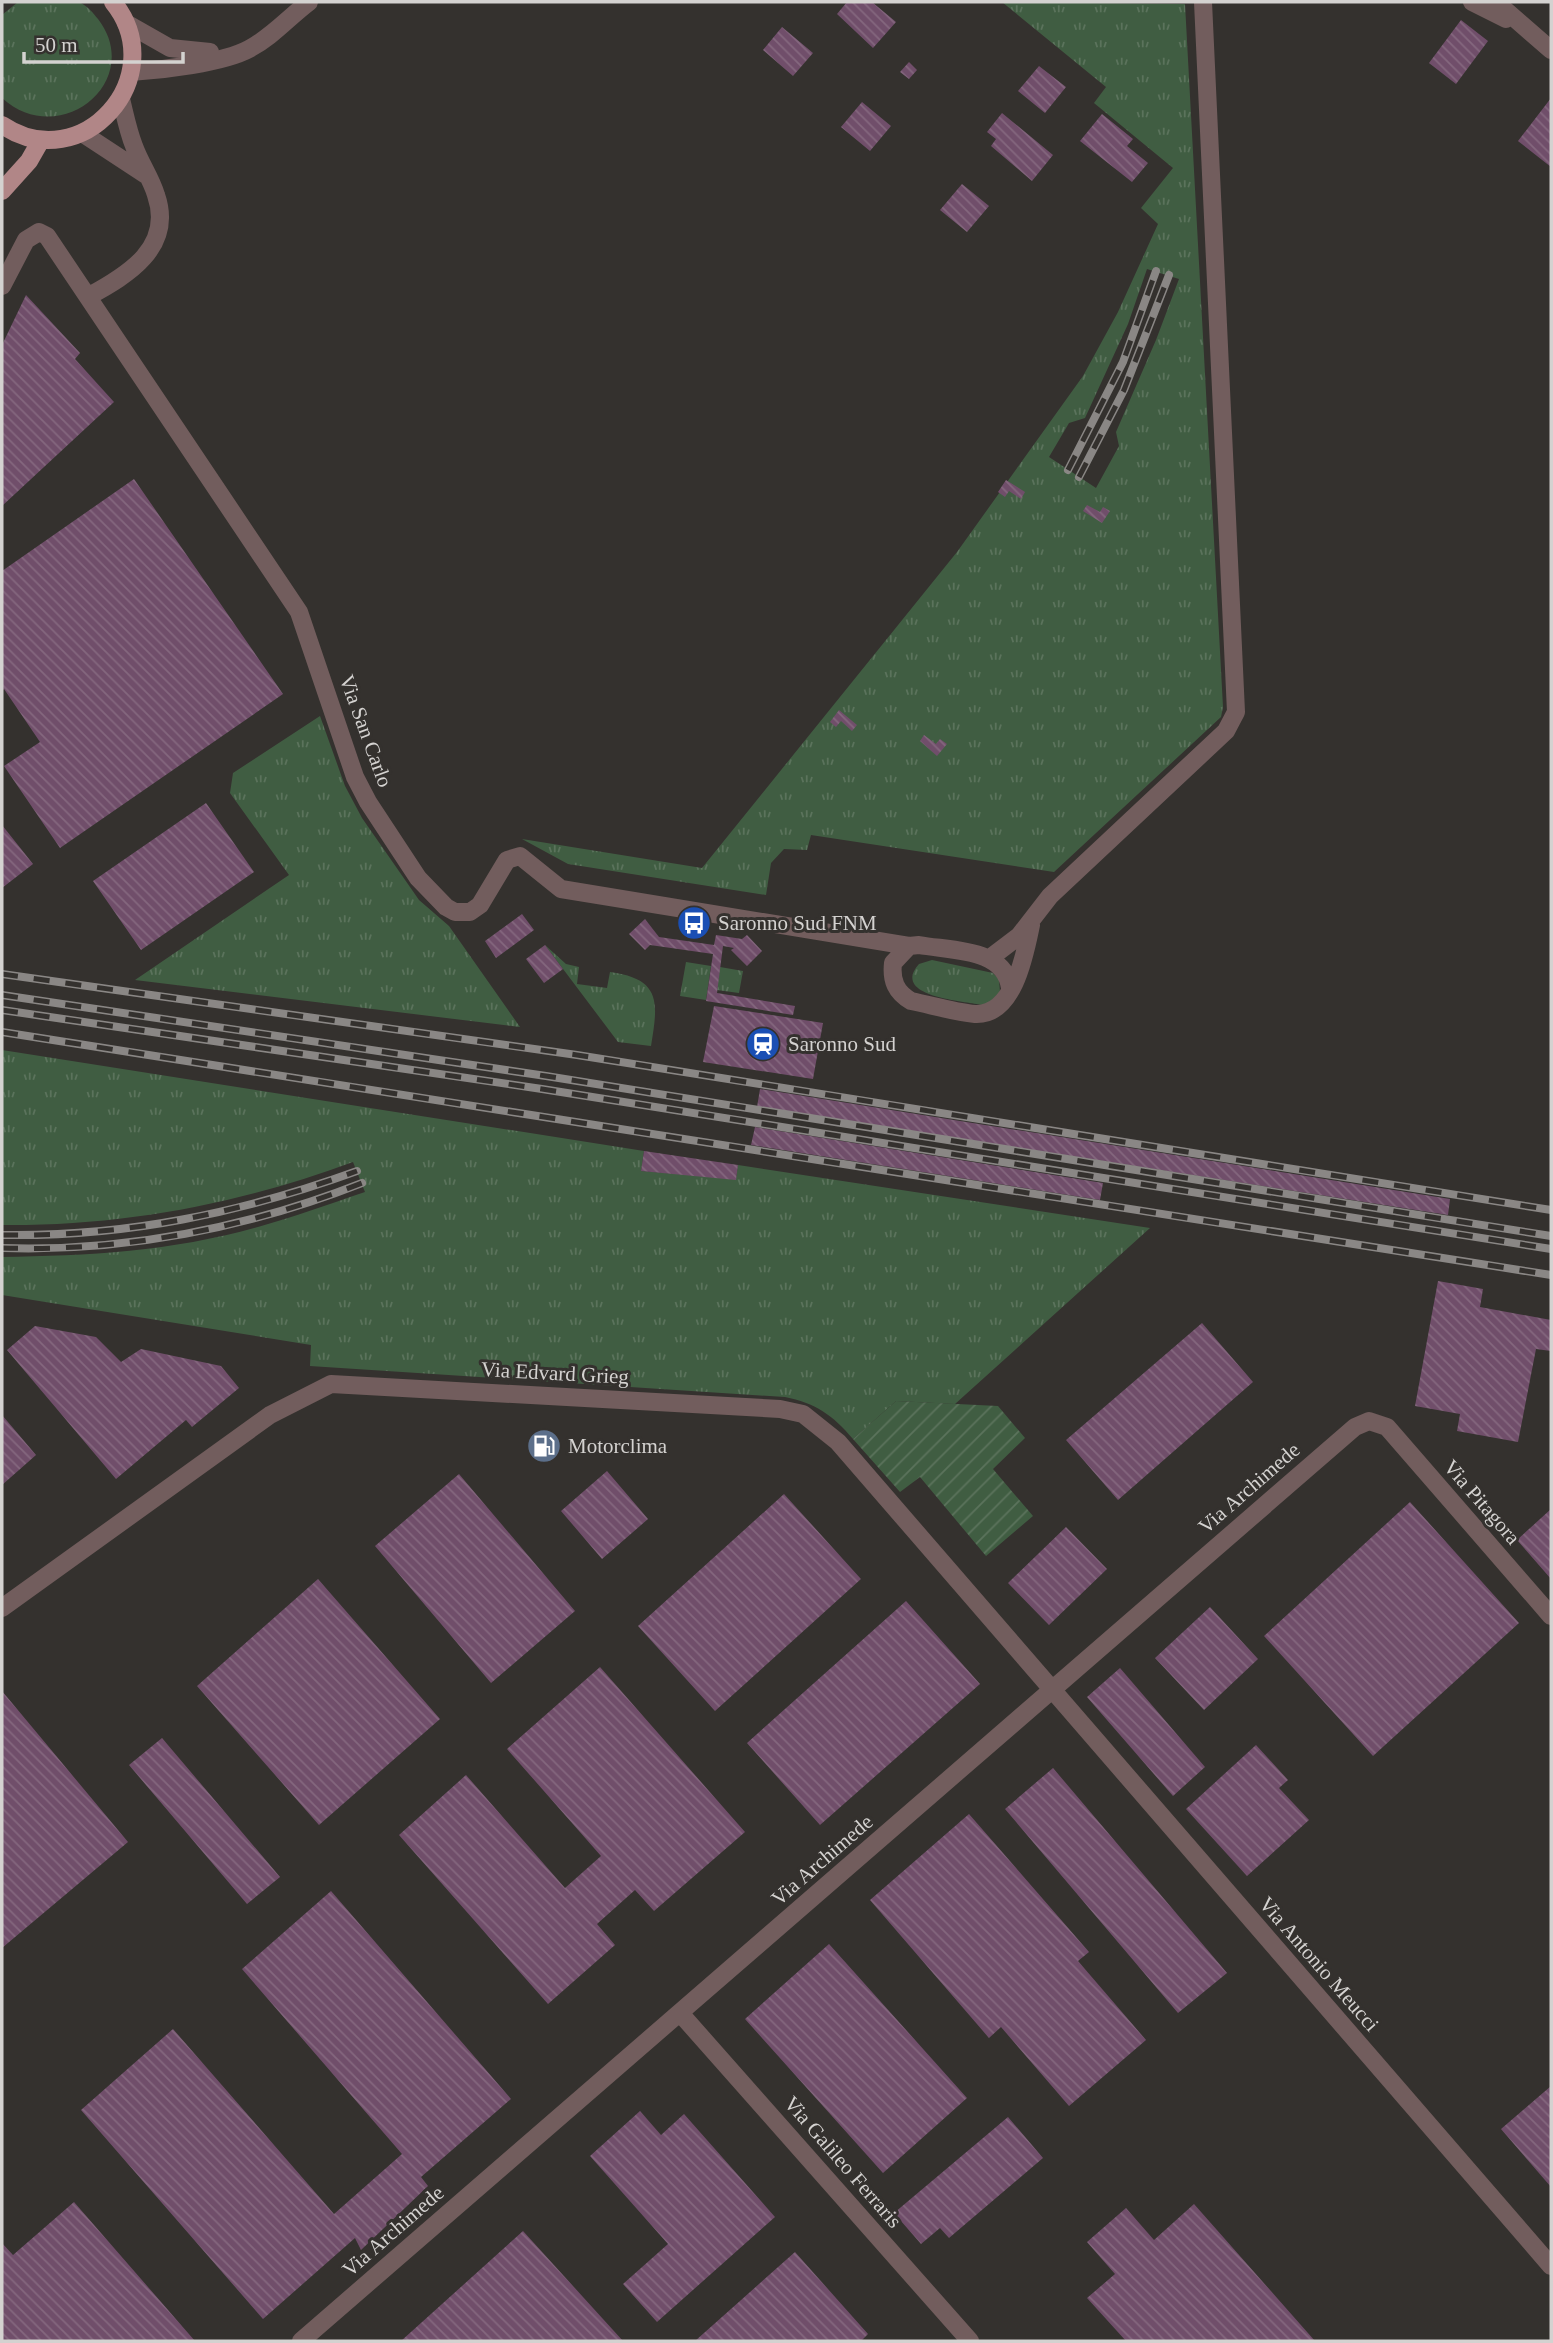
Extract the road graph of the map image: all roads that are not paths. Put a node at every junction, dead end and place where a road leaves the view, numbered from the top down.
1 (113, 2) edge
2 (292, 2) edge
3 (309, 2) edge
4 (1203, 2) edge
5 (1472, 2) edge
6 (1496, 2) edge
7 (126, 23) junction
8 (1521, 26) junction
9 (1551, 50) edge
10 (131, 72) junction
11 (121, 99) junction
12 (2, 125) edge
13 (82, 133) junction
14 (41, 140) junction
15 (146, 175) junction
16 (2, 191) edge
17 (2, 286) edge
18 (89, 296) junction
19 (1031, 922) junction
20 (866, 937) junction
21 (909, 946) junction
22 (990, 958) junction
23 (892, 974) junction
24 (1010, 988) junction
25 (1376, 1421) joint
26 (2, 1608) edge
27 (1551, 1616) edge
28 (1052, 1690) junction
29 (680, 2013) junction
30 (1551, 2266) edge
31 (301, 2341) edge
32 (970, 2341) edge

1 - 7 main road
2 - 7 street
3 - 10 street
4 - 19 street
5 - 8 street
6 - 8 street
7 - 10 main road
8 - 9 street
10 - 11 main road
11 - 13 main road
11 - 15 street
12 - 14 main road
13 - 14 main road
13 - 15 street
14 - 16 main road
15 - 18 street
17 - 18 street, Via San Carlo
18 - 20 street, Via San Carlo
19 - 22 street
19 - 24 street
20 - 21 street, Via San Carlo
20 - 23 street
21 - 22 street, Via San Carlo
21 - 23 street
22 - 24 street
23 - 24 street
25 - 27 street, Via Pitagora
25 - 28 street, Via Archimede
26 - 28 street, Via Edvard Grieg
28 - 29 street, Via Archimede
28 - 30 street, Via Antonio Meucci
29 - 31 street, Via Archimede
29 - 32 street, Via Galileo Ferraris

